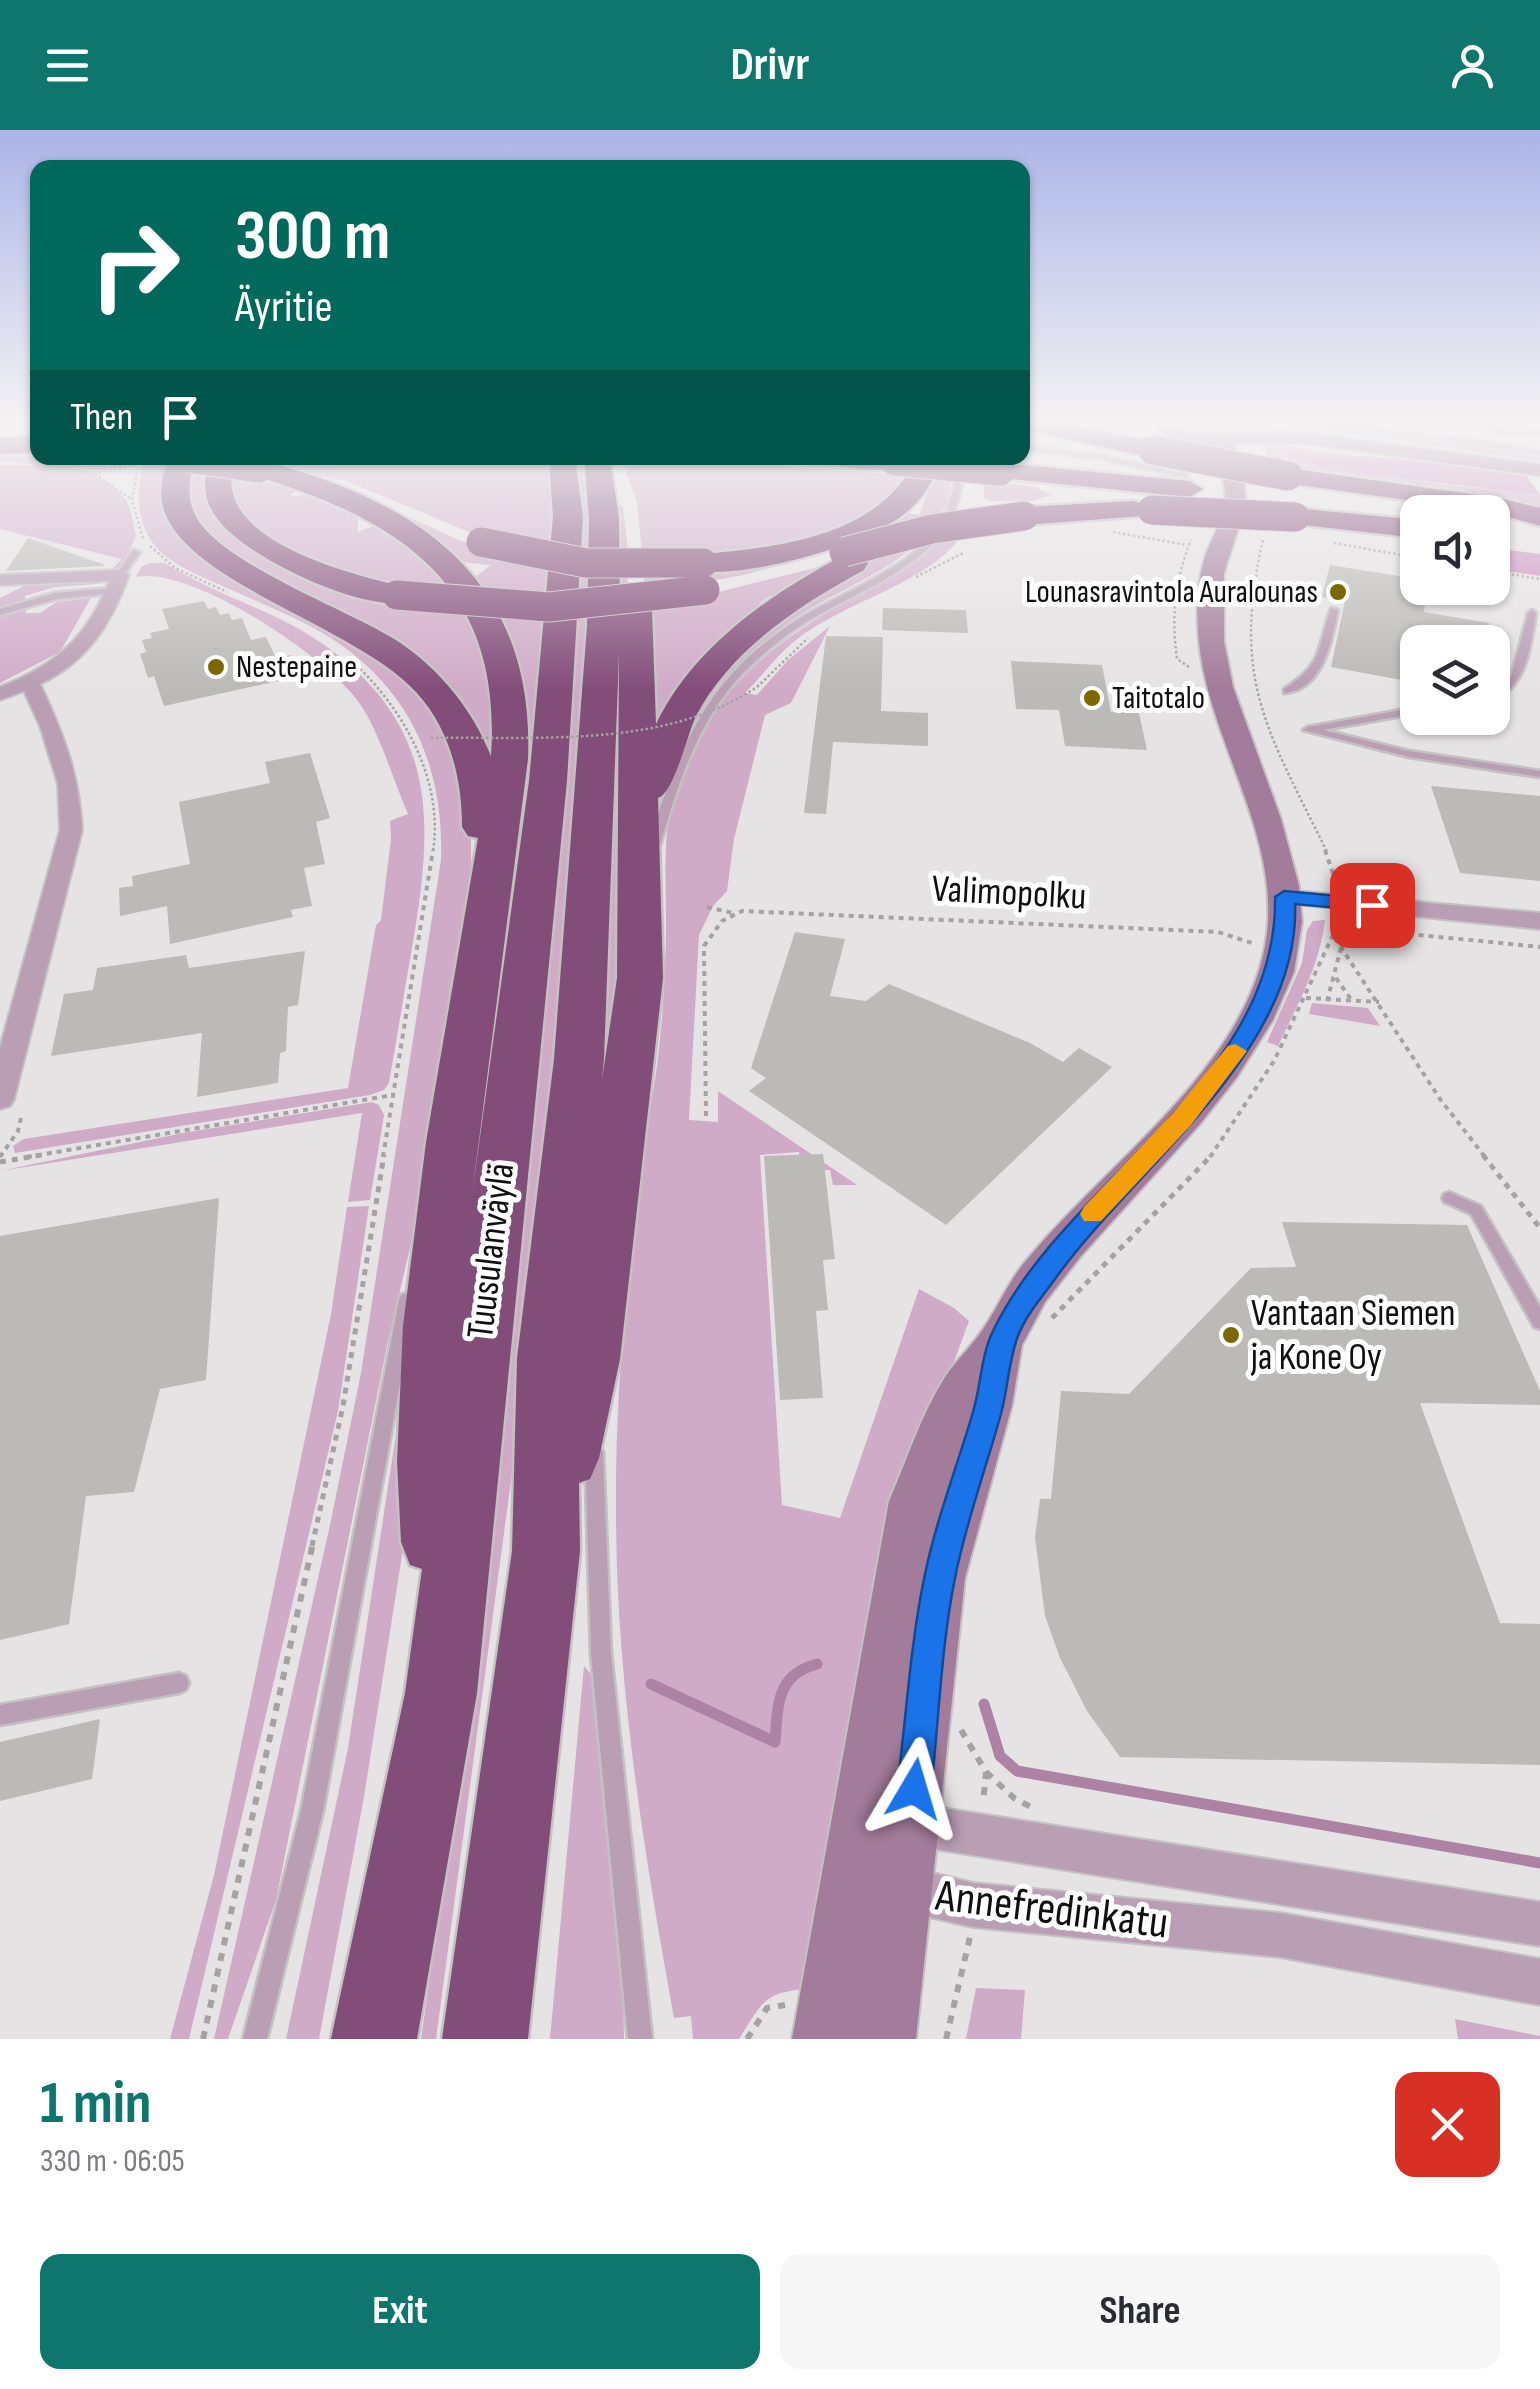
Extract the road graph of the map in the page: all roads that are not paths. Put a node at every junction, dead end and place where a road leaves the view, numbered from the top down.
1 (179, 511) edge
2 (228, 511) edge
3 (374, 511) edge
4 (407, 511) edge
5 (567, 511) edge
6 (603, 511) edge
7 (627, 511) edge
8 (890, 511) edge
9 (948, 511) edge
10 (1129, 511) edge
11 (1233, 511) edge
12 (1332, 511) edge
13 (1362, 511) edge
14 (1513, 511) edge
15 (1400, 516) edge
16 (1540, 519) edge
17 (1400, 525) edge
18 (1510, 525) edge
19 (1510, 530) edge
20 (1510, 533) edge
21 (1540, 536) edge
22 (1540, 544) edge
23 (136, 552) dead end
24 (849, 558) junction
25 (704, 577) junction
26 (0, 580) edge
27 (116, 583) junction
28 (1334, 610) dead end
29 (0, 612) edge
30 (1532, 613) dead end
31 (29, 682) junction
32 (1510, 688) edge
33 (1287, 691) dead end
34 (0, 694) edge
35 (1400, 713) edge
36 (1540, 774) edge
37 (640, 865) junction
38 (1284, 897) junction
39 (1540, 921) edge
40 (476, 996) junction
41 (0, 1099) edge
42 (447, 1180) junction
43 (1449, 1198) dead end
44 (1540, 1322) edge
45 (1027, 1328) junction
46 (590, 1359) junction
47 (546, 1551) junction
48 (179, 1683) dead end
49 (440, 1693) junction
50 (0, 1714) edge
51 (910, 1824) junction
52 (855, 1847) junction
53 (902, 1891) junction
54 (1540, 1924) edge
55 (1540, 1982) edge
56 (256, 2039) edge
57 (374, 2039) edge
58 (485, 2039) edge
59 (640, 2039) edge
60 (824, 2039) edge
61 (884, 2039) edge

1 - 40 highway
2 - 25 highway, bridge
3 - 40 highway
4 - 25 highway, bridge
5 - 49 highway, Tuusulanväylä
6 - 47 highway, Tuusulanväylä
7 - 37 highway
8 - 25 highway
9 - 37 lane
10 - 24 highway, bridge
11 - 38 main road
12 - 17 highway
13 - 15 highway
14 - 16 highway
16 - 18 highway
19 - 21 highway
20 - 22 highway
23 - 27 lane
24 - 25 highway
24 - 37 highway
26 - 27 street
27 - 29 lane
27 - 31 street
28 - 33 lane
30 - 32 lane
31 - 34 street
31 - 41 street
35 - 36 lane
37 - 46 highway
38 - 39 street
38 - 45 main road
40 - 42 highway
42 - 49 highway
42 - 56 lane
43 - 44 lane
45 - 51 main road
45 - 52 main road
46 - 47 highway
46 - 59 lane
47 - 58 highway, Tuusulanväylä
48 - 50 lane
49 - 57 highway, Tuusulanväylä
51 - 52 street, Annefredinkatu
51 - 53 main road
51 - 54 street, Annefredinkatu
52 - 53 street, Annefredinkatu
52 - 60 main road
53 - 55 street, Annefredinkatu
53 - 61 main road

